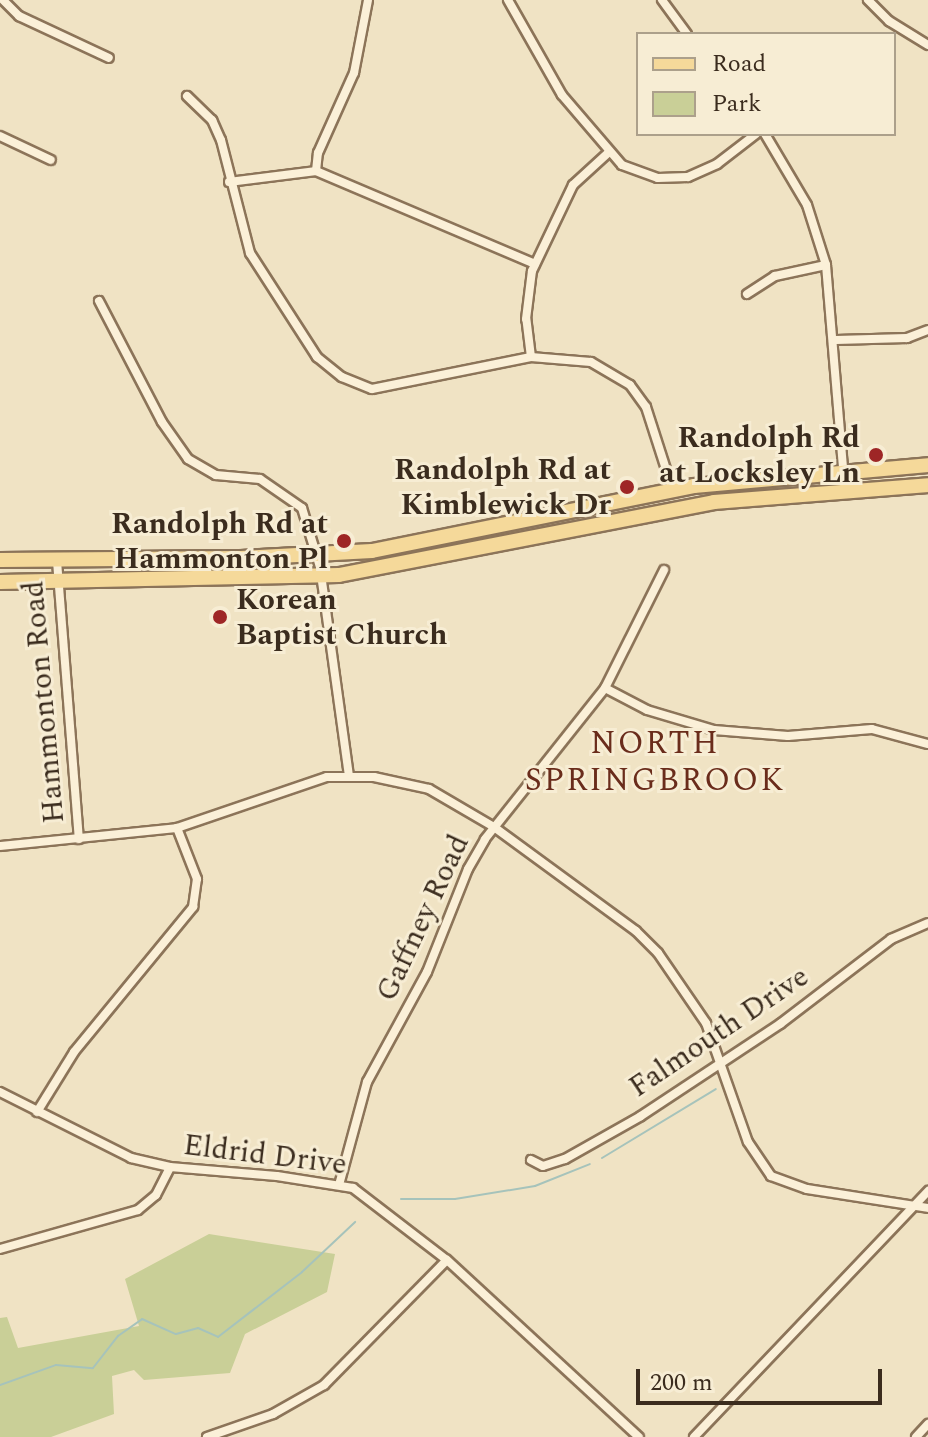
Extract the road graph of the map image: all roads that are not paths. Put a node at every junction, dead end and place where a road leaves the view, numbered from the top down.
1 (3, 0) edge
2 (368, 0) edge
3 (508, 0) edge
4 (662, 0) edge
5 (868, 0) edge
6 (686, 32) edge
7 (928, 45) edge
8 (109, 58) dead end
9 (187, 96) dead end
10 (0, 136) edge
11 (753, 136) edge
12 (766, 136) edge
13 (608, 153) junction
14 (51, 160) dead end
15 (316, 171) junction
16 (229, 182) junction
17 (535, 264) junction
18 (826, 265) junction
19 (747, 294) dead end
20 (99, 301) dead end
21 (928, 330) edge
22 (836, 340) junction
23 (531, 357) junction
24 (928, 465) edge
25 (843, 470) junction
26 (928, 485) edge
27 (845, 489) junction
28 (674, 492) junction
29 (317, 554) junction
30 (0, 560) edge
31 (57, 561) junction
32 (664, 570) dead end
33 (321, 575) junction
34 (57, 580) junction
35 (0, 582) edge
36 (605, 688) junction
37 (928, 744) edge
38 (349, 776) junction
39 (494, 827) junction
40 (177, 828) junction
41 (79, 839) junction
42 (0, 846) edge
43 (928, 923) edge
44 (721, 1064) junction
45 (0, 1092) edge
46 (37, 1112) junction
47 (531, 1160) dead end
48 (170, 1167) junction
49 (339, 1185) junction
50 (928, 1191) edge
51 (916, 1206) junction
52 (928, 1208) edge
53 (0, 1249) edge
54 (447, 1260) junction
55 (928, 1424) edge
56 (207, 1437) edge
57 (639, 1437) edge
58 (694, 1437) edge
59 (916, 1437) edge

1 - 8 street
2 - 15 street
3 - 13 street
4 - 6 street
5 - 7 street
9 - 16 street
10 - 14 street
11 - 13 street
12 - 18 street
13 - 17 street
15 - 16 street
15 - 17 street
16 - 23 street
17 - 23 street
18 - 19 street
18 - 22 street
20 - 29 street
21 - 22 street
22 - 25 street
23 - 28 street
24 - 25 main road
25 - 27 street
25 - 28 main road
26 - 27 main road
27 - 33 main road
28 - 29 main road
29 - 31 main road
29 - 33 street
30 - 31 main road
31 - 34 street, Hammonton Road
32 - 36 street, Gaffney Road
33 - 34 main road
33 - 38 street
34 - 35 main road
34 - 41 street, Hammonton Road
36 - 37 street
36 - 39 street, Gaffney Road
38 - 39 street
38 - 40 street
39 - 44 street
39 - 49 street, Gaffney Road
40 - 41 street
40 - 46 street
41 - 42 street
43 - 44 street, Falmouth Drive
44 - 47 street, Falmouth Drive
44 - 51 street
45 - 46 street, Eldrid Drive
46 - 48 street, Eldrid Drive
48 - 49 street, Eldrid Drive
48 - 53 street
49 - 54 street, Eldrid Drive
50 - 51 street
51 - 52 street
51 - 58 street
54 - 56 street
54 - 57 street, Eldrid Drive
55 - 59 street

